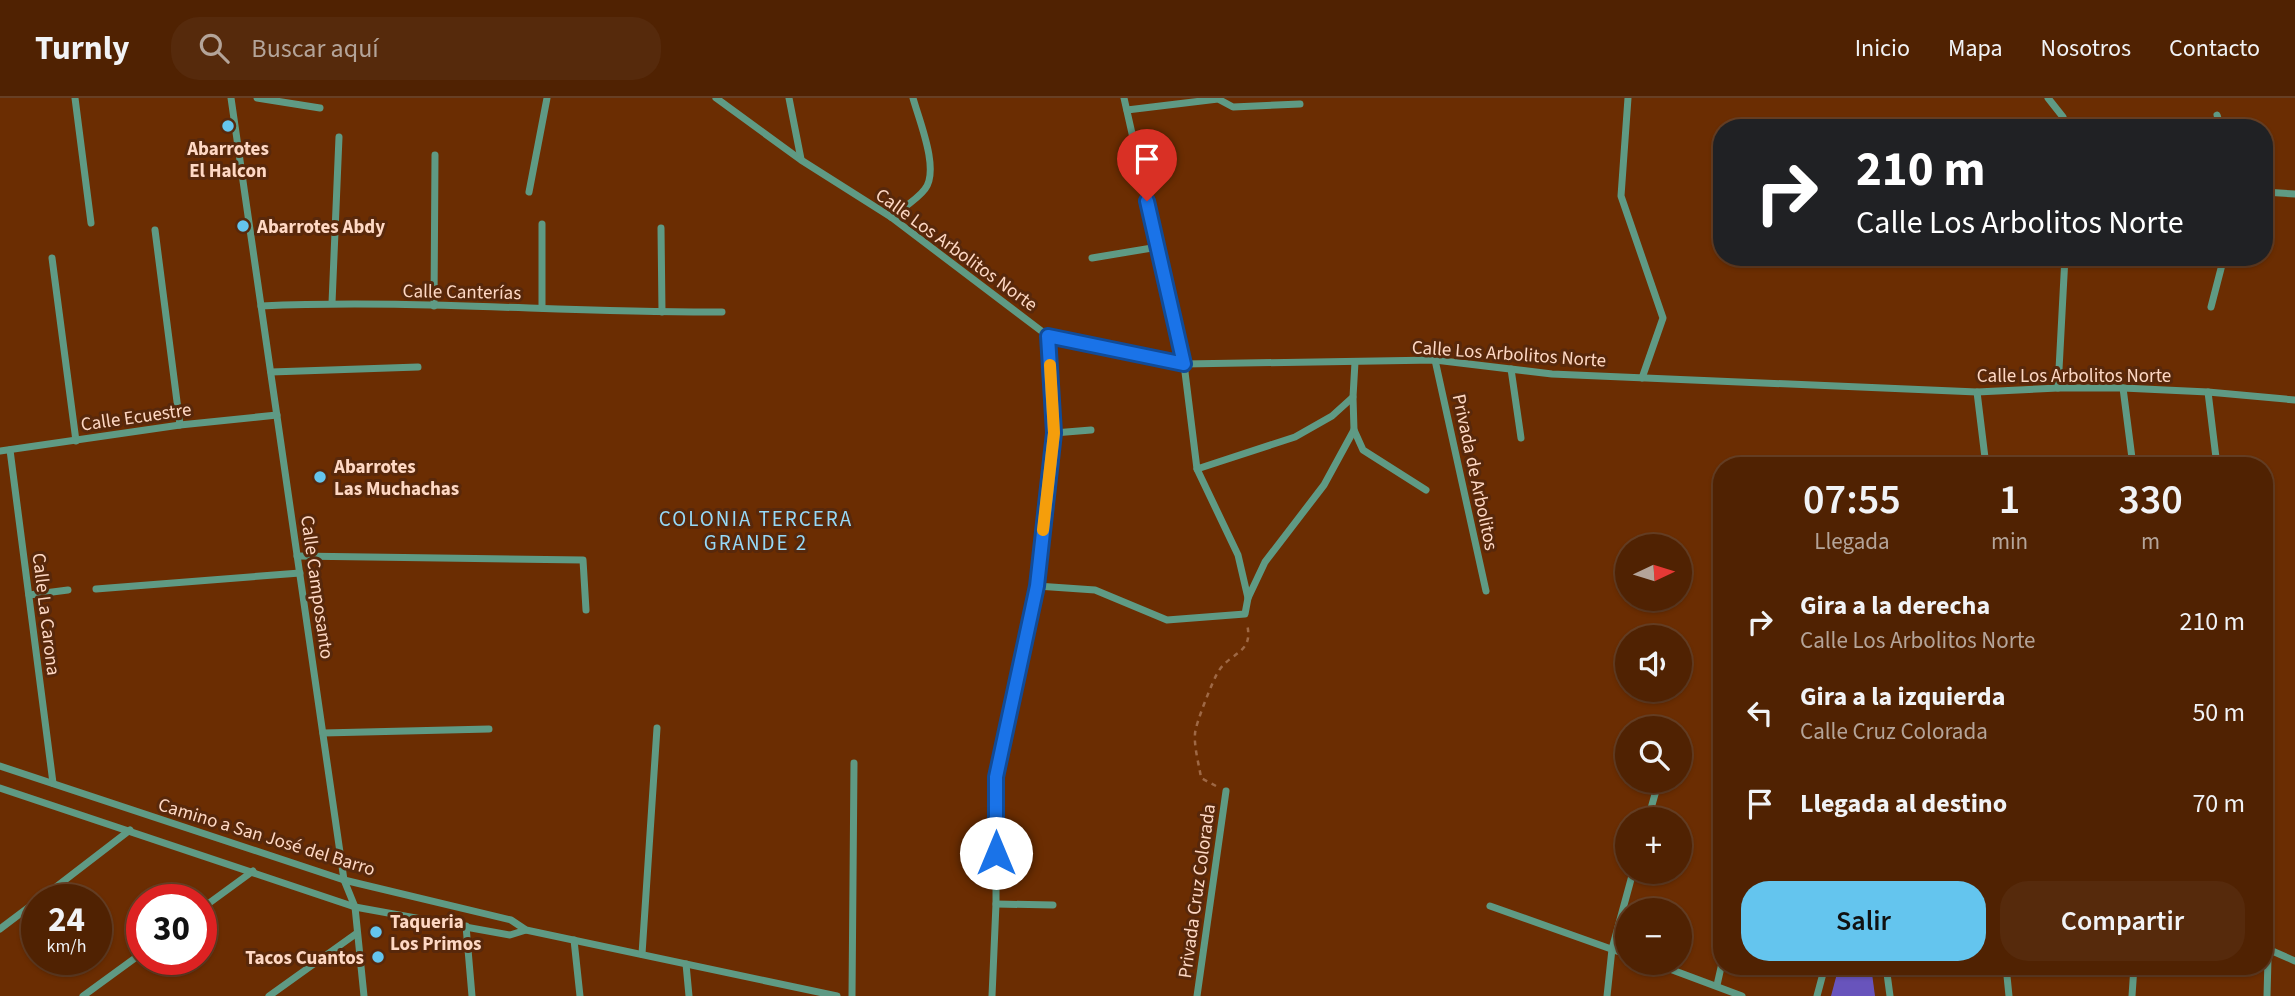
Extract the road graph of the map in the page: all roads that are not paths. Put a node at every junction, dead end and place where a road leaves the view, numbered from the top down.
1 (75, 98) edge
2 (231, 98) edge
3 (257, 98) edge
4 (547, 98) edge
5 (716, 98) edge
6 (789, 98) edge
7 (913, 98) edge
8 (1124, 98) edge
9 (1629, 98) edge
10 (2049, 98) edge
11 (1300, 104) dead end
12 (320, 108) dead end
13 (1127, 110) junction
14 (2217, 115) dead end
15 (2064, 119) edge
16 (2218, 119) edge
17 (339, 137) dead end
18 (435, 155) dead end
19 (801, 160) junction
20 (529, 192) dead end
21 (2273, 193) edge
22 (2295, 194) edge
23 (891, 217) junction
24 (91, 223) dead end
25 (542, 224) dead end
26 (661, 228) dead end
27 (155, 230) dead end
28 (1158, 247) junction
29 (52, 258) dead end
30 (1092, 258) dead end
31 (2065, 266) edge
32 (2222, 266) edge
33 (332, 303) junction
34 (261, 306) junction
35 (434, 306) junction
36 (2211, 307) dead end
37 (542, 309) junction
38 (662, 312) junction
39 (722, 312) dead end
40 (1048, 336) junction
41 (1435, 360) junction
42 (1355, 362) junction
43 (1184, 364) junction
44 (418, 367) dead end
45 (1511, 369) junction
46 (271, 372) junction
47 (1642, 378) junction
48 (2058, 388) junction
49 (2123, 388) junction
50 (1977, 392) junction
51 (2208, 392) junction
52 (1353, 397) junction
53 (2295, 400) edge
54 (277, 415) junction
55 (180, 425) junction
56 (1091, 430) dead end
57 (1354, 430) junction
58 (1054, 433) junction
59 (1521, 438) dead end
60 (76, 441) junction
61 (10, 450) junction
62 (0, 451) edge
63 (1985, 457) edge
64 (2132, 457) edge
65 (2216, 457) edge
66 (1196, 469) junction
67 (1426, 490) dead end
68 (297, 556) junction
69 (300, 573) junction
70 (1037, 586) junction
71 (96, 589) dead end
72 (68, 590) dead end
73 (1486, 592) dead end
74 (29, 595) junction
75 (1248, 598) junction
76 (586, 610) dead end
77 (657, 727) dead end
78 (489, 729) dead end
79 (323, 733) junction
80 (854, 763) dead end
81 (0, 766) edge
82 (53, 783) junction
83 (4, 789) edge
84 (1226, 791) road end
85 (0, 796) edge
86 (130, 830) junction
87 (253, 871) junction
88 (344, 880) junction
89 (59, 884) edge
90 (1630, 884) edge
91 (217, 897) edge
92 (996, 904) junction
93 (1053, 905) dead end
94 (1490, 906) dead end
95 (355, 907) junction
96 (21, 913) edge
97 (466, 926) junction
98 (0, 929) edge
99 (526, 930) junction
100 (357, 933) junction
101 (574, 940) junction
102 (1612, 949) junction
103 (1615, 950) edge
104 (2273, 951) edge
105 (642, 954) junction
106 (2295, 961) edge
107 (126, 964) edge
108 (686, 964) junction
109 (1688, 975) edge
110 (1719, 975) edge
111 (1823, 975) edge
112 (1888, 975) edge
113 (2007, 975) edge
114 (2133, 975) edge
115 (2268, 975) edge
116 (1717, 985) junction
117 (82, 996) edge
118 (269, 996) edge
119 (364, 996) edge
120 (472, 996) edge
121 (580, 996) edge
122 (689, 996) edge
123 (837, 996) edge
124 (852, 996) edge
125 (992, 996) edge
126 (1197, 996) edge
127 (1607, 996) edge
128 (1742, 996) edge
129 (1817, 996) edge
130 (1891, 996) edge
131 (2008, 996) edge
132 (2132, 996) edge
133 (2267, 996) edge

1 - 24 street
2 - 34 street, Calle Camposanto
3 - 12 street
4 - 20 street
5 - 19 street, Calle Los Arbolitos Norte
6 - 19 street
7 - 23 street
8 - 13 street
9 - 47 street
10 - 15 street
11 - 13 street
13 - 28 street
14 - 16 street
17 - 33 street
18 - 35 street
19 - 23 street, Calle Los Arbolitos Norte
21 - 22 street
23 - 40 street, Calle Los Arbolitos Norte
25 - 37 street
26 - 38 street
27 - 55 street
28 - 30 street
28 - 43 street
29 - 60 street
31 - 48 street
32 - 36 street
33 - 34 street, Calle Canterías
33 - 35 street, Calle Canterías
34 - 46 street, Calle Camposanto
35 - 37 street, Calle Canterías
37 - 38 street, Calle Canterías
38 - 39 street, Calle Canterías
40 - 43 street, Calle Los Arbolitos Norte
40 - 58 street
41 - 42 street, Calle Los Arbolitos Norte
41 - 45 street, Calle Los Arbolitos Norte
41 - 73 street, Privada de Arbolitos
42 - 43 street, Calle Los Arbolitos Norte
42 - 52 street
43 - 66 street
44 - 46 street
45 - 47 street, Calle Los Arbolitos Norte
45 - 59 street
46 - 54 street, Calle Camposanto
47 - 50 street, Calle Los Arbolitos Norte
48 - 49 street, Calle Los Arbolitos Norte
48 - 50 street, Calle Los Arbolitos Norte
49 - 51 street, Calle Los Arbolitos Norte
49 - 64 street
50 - 63 street
51 - 53 street, Calle Los Arbolitos Norte
51 - 65 street
52 - 57 street
52 - 66 street
54 - 55 street, Calle Ecuestre
54 - 68 street, Calle Camposanto
55 - 60 street, Calle Ecuestre
56 - 58 street
57 - 67 street
57 - 75 street
58 - 70 street
60 - 61 street, Calle Ecuestre
61 - 62 street, Calle Ecuestre
61 - 74 street, Calle La Carona
66 - 75 street
68 - 69 street, Calle Camposanto
68 - 76 street
69 - 71 street
69 - 79 street, Calle Camposanto
70 - 75 street
70 - 92 street
72 - 74 street
74 - 82 street, Calle La Carona
77 - 105 street
78 - 79 street
79 - 88 street, Calle Camposanto
80 - 124 street
81 - 82 street, Camino a San José del Barro
82 - 88 street, Camino a San José del Barro
83 - 85 street
83 - 86 street, Camino a San José del Barro
84 - 126 street, Privada Cruz Colorada
86 - 87 street, Camino a San José del Barro
86 - 89 street
87 - 91 street
87 - 95 street, Camino a San José del Barro
88 - 95 street, Calle Camposanto
88 - 99 street, Camino a San José del Barro
90 - 102 street
92 - 93 street
92 - 125 street
94 - 102 street
95 - 97 street, Camino a San José del Barro
95 - 100 street, Calle Camposanto
96 - 98 street
97 - 99 street, Camino a San José del Barro
97 - 120 street
99 - 101 street, Camino a San José del Barro
100 - 118 street
100 - 119 street, Calle Camposanto
101 - 105 street, Camino a San José del Barro
101 - 121 street
102 - 103 street
102 - 127 street
104 - 106 street
105 - 108 street, Camino a San José del Barro
107 - 117 street
108 - 122 street
108 - 123 street, Camino a San José del Barro
109 - 116 street
110 - 116 street
111 - 129 street
112 - 130 street
113 - 131 street
114 - 132 street
115 - 133 street
116 - 128 street

